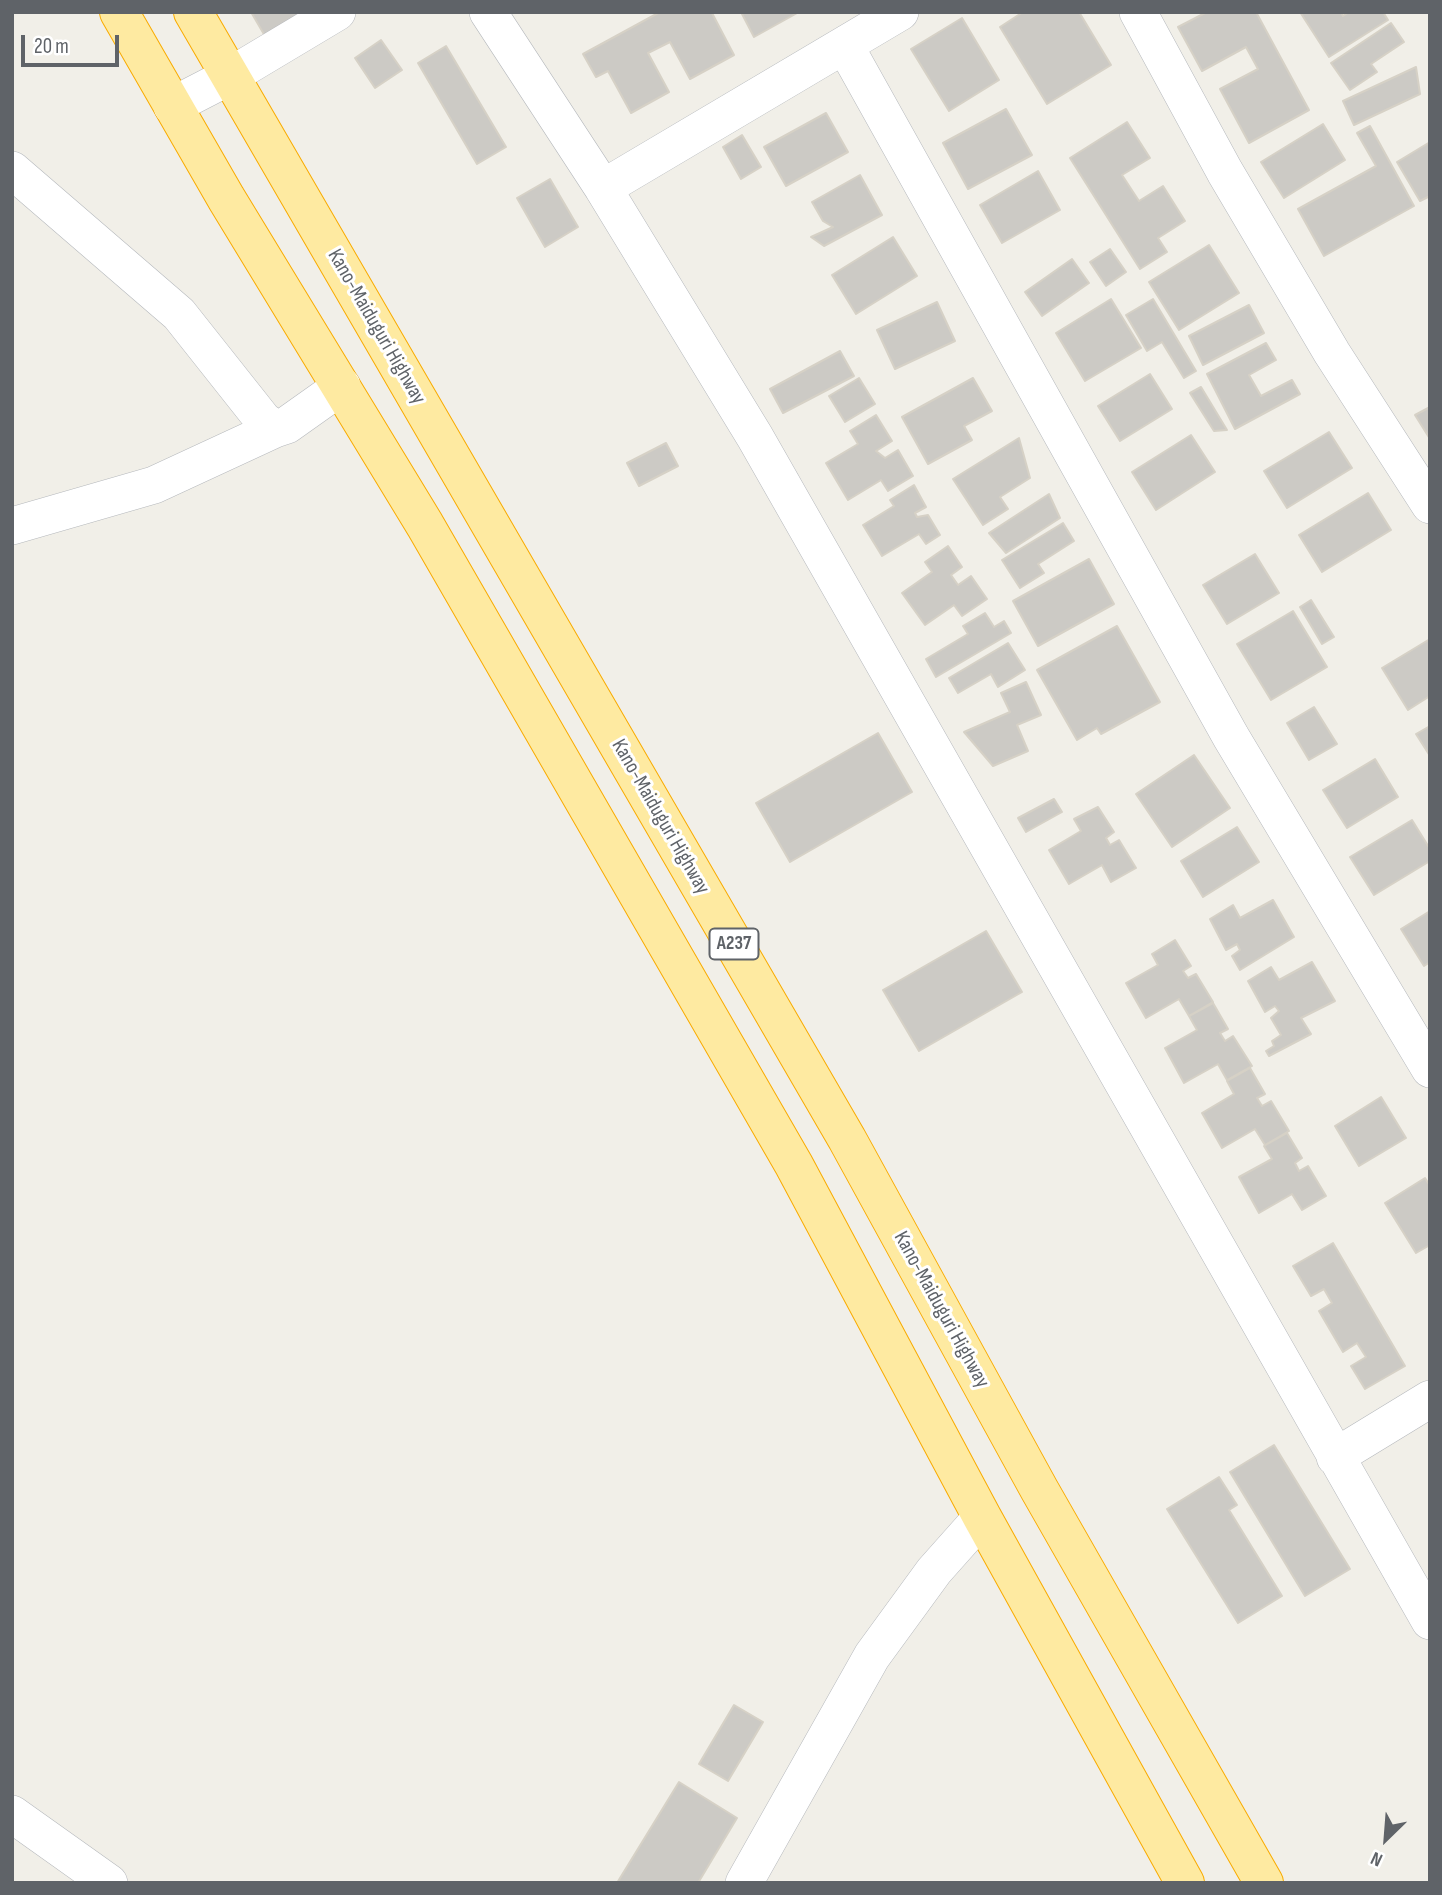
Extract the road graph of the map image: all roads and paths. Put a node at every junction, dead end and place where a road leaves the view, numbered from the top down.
1 (119, 12) edge
2 (193, 12) edge
3 (337, 12) edge
4 (488, 12) edge
5 (900, 12) edge
6 (1138, 12) edge
7 (845, 46) junction
8 (230, 76) junction
9 (172, 106) junction
10 (12, 170) edge
11 (603, 188) junction
12 (342, 386) junction
13 (275, 429) junction
14 (1430, 505) edge
15 (12, 526) edge
16 (1430, 1069) edge
17 (1430, 1399) edge
18 (1335, 1457) junction
19 (982, 1517) junction
20 (1430, 1621) edge
21 (12, 1814) edge
22 (109, 1883) edge
23 (744, 1883) edge
24 (1185, 1883) edge
25 (1264, 1883) edge

1 - 9 highway, A237
2 - 8 highway, Kano-Maiduguri Highway / A237
3 - 8 street
4 - 11 street
5 - 7 street
6 - 14 street
7 - 11 street
7 - 16 street
8 - 9 street
8 - 25 highway, Kano-Maiduguri Highway / A237
9 - 12 highway, A237
10 - 13 street
11 - 18 street
12 - 13 street
12 - 19 highway, A237
13 - 15 street
17 - 18 street
18 - 20 street
19 - 23 street
19 - 24 highway, A237
21 - 22 street

